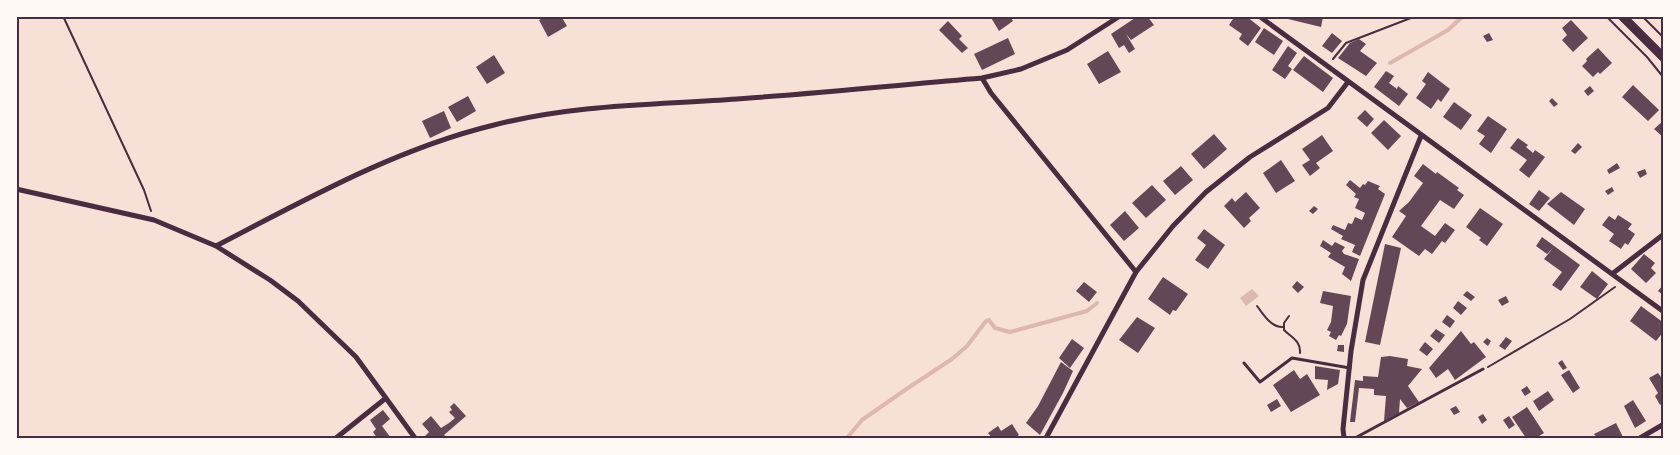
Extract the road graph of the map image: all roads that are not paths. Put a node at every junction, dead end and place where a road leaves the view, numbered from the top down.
1 (1120, 16) edge
2 (1622, 16) edge
3 (1261, 17) edge
4 (1664, 58) edge
5 (982, 78) junction
6 (1348, 82) junction
7 (1422, 135) junction
8 (16, 189) edge
9 (1664, 234) edge
10 (216, 246) junction
11 (1136, 272) junction
12 (1612, 274) junction
13 (1664, 312) edge
14 (1244, 363) dead end
15 (1350, 368) junction
16 (1483, 369) road end
17 (386, 398) junction
18 (1664, 424) edge
19 (336, 438) edge
20 (415, 438) edge
21 (1046, 438) edge
22 (1344, 438) edge
23 (1355, 438) edge
24 (1640, 438) edge

1 - 5 street
2 - 4 main road
3 - 6 street
5 - 10 street
5 - 11 street
6 - 7 street
6 - 11 street
7 - 12 street
7 - 15 street
8 - 10 street
9 - 12 street
10 - 17 street
11 - 21 street
12 - 13 street
14 - 15 lane
15 - 22 street
16 - 23 lane
17 - 19 street
17 - 20 street
18 - 24 street

